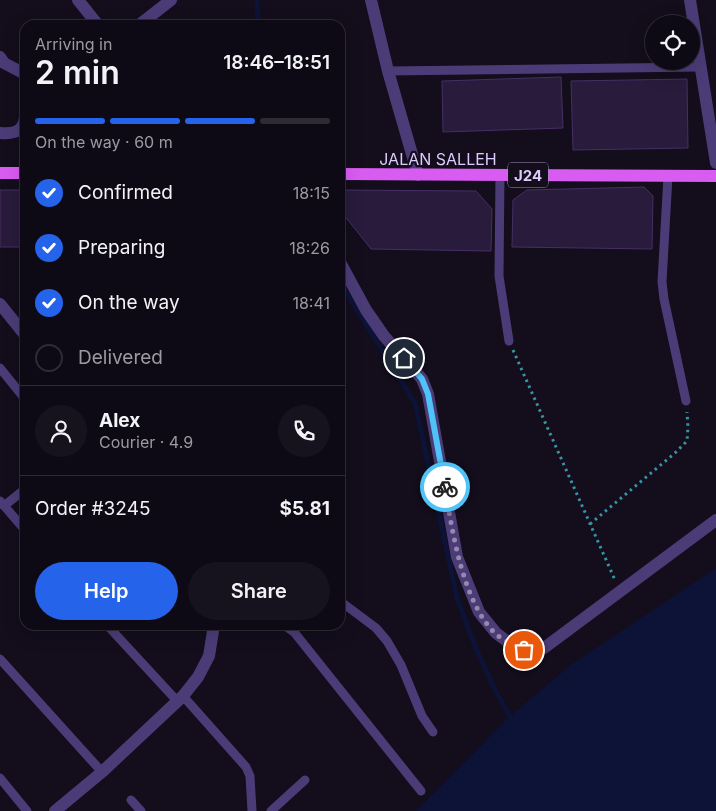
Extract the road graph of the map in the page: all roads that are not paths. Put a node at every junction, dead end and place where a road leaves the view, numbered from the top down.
1 (78, 0) edge
2 (171, 0) edge
3 (371, 0) edge
4 (690, 0) edge
5 (692, 15) edge
6 (94, 20) edge
7 (145, 20) edge
8 (0, 57) edge
9 (700, 67) edge
10 (645, 68) edge
11 (5, 69) edge
12 (388, 71) junction
13 (20, 73) edge
14 (20, 130) edge
15 (0, 133) edge
16 (716, 163) edge
17 (0, 173) edge
18 (20, 173) edge
19 (345, 174) edge
20 (418, 175) junction
21 (500, 175) junction
22 (668, 176) junction
23 (716, 176) edge
24 (345, 271) edge
25 (0, 304) edge
26 (20, 329) edge
27 (509, 341) road end
28 (0, 368) edge
29 (20, 393) edge
30 (686, 401) road end
31 (20, 492) edge
32 (2, 504) edge
33 (716, 520) edge
34 (20, 524) edge
35 (345, 605) edge
36 (112, 630) edge
37 (213, 630) edge
38 (291, 630) edge
39 (0, 658) edge
40 (180, 699) junction
41 (433, 732) dead end
42 (102, 772) junction
43 (0, 778) edge
44 (305, 780) dead end
45 (421, 791) dead end
46 (132, 800) dead end
47 (27, 811) edge
48 (55, 811) edge
49 (141, 811) edge
50 (252, 811) edge
51 (271, 811) edge

1 - 6 street
2 - 7 street
3 - 12 street
4 - 5 street
8 - 11 street
9 - 16 street
10 - 12 lane
11 - 13 street
12 - 20 street
14 - 15 street
17 - 18 main road
19 - 20 main road, JALAN SALLEH / J24
20 - 21 main road, JALAN SALLEH / J24
21 - 22 main road, JALAN SALLEH / J24
21 - 27 lane
22 - 23 main road, JALAN SALLEH / J24
22 - 30 lane
24 - 33 street
25 - 26 street
28 - 29 lane
31 - 32 lane
32 - 34 lane
35 - 41 lane
36 - 40 lane
37 - 40 street
38 - 45 lane
39 - 42 lane
40 - 42 street
40 - 50 lane
42 - 48 street
43 - 47 lane
44 - 51 lane
46 - 49 lane

